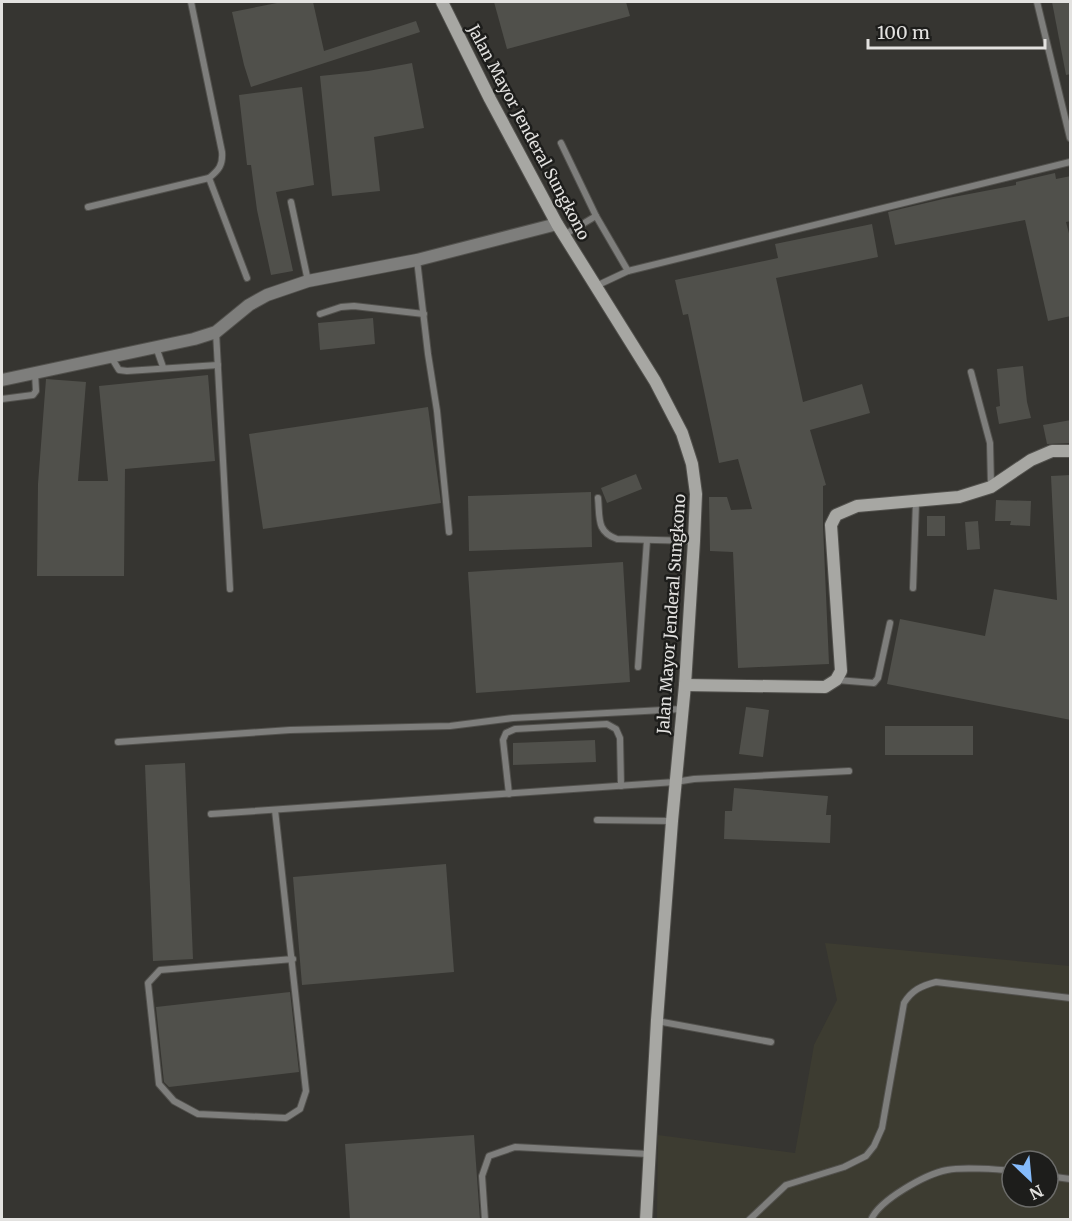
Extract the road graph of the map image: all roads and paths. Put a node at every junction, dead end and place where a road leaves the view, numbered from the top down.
1 (191, 2) edge
2 (442, 2) edge
3 (1037, 2) edge
4 (1071, 138) edge
5 (561, 143) dead end
6 (1071, 162) edge
7 (209, 178) junction
8 (291, 202) dead end
9 (88, 207) dead end
10 (596, 216) junction
11 (560, 230) junction
12 (417, 260) junction
13 (628, 271) junction
14 (247, 278) dead end
15 (308, 281) junction
16 (596, 286) junction
17 (320, 314) dead end
18 (424, 314) junction
19 (216, 332) junction
20 (156, 346) junction
21 (111, 356) junction
22 (218, 365) junction
23 (163, 367) junction
24 (35, 372) junction
25 (971, 372) dead end
26 (2, 380) edge
27 (2, 399) edge
28 (1071, 451) edge
29 (991, 487) junction
30 (598, 498) dead end
31 (916, 502) junction
32 (449, 532) dead end
33 (647, 540) junction
34 (694, 541) junction
35 (913, 588) dead end
36 (230, 589) dead end
37 (890, 623) dead end
38 (638, 667) dead end
39 (836, 680) junction
40 (684, 685) junction
41 (682, 709) junction
42 (118, 742) dead end
43 (849, 771) dead end
44 (675, 782) junction
45 (621, 786) junction
46 (509, 794) junction
47 (275, 810) junction
48 (211, 814) dead end
49 (597, 820) dead end
50 (672, 821) junction
51 (293, 959) junction
52 (1071, 998) edge
53 (657, 1020) junction
54 (771, 1042) dead end
55 (648, 1154) junction
56 (1000, 1171) edge
57 (485, 1220) edge
58 (646, 1220) edge
59 (749, 1220) edge
60 (871, 1220) edge

1 - 7 lane
2 - 11 main road, Jalan Mayor Jenderal Sungkono
3 - 4 lane
5 - 10 lane
6 - 13 lane
7 - 9 lane
7 - 14 lane
8 - 15 lane
10 - 11 lane
10 - 13 lane
11 - 12 street
11 - 16 main road, Jalan Mayor Jenderal Sungkono
12 - 15 street
12 - 18 lane
13 - 16 lane
15 - 19 street
16 - 34 main road, Jalan Mayor Jenderal Sungkono
17 - 18 lane
18 - 32 lane
19 - 20 street
19 - 22 lane
20 - 21 street
20 - 23 lane
21 - 23 lane
21 - 24 street
22 - 23 lane
22 - 36 lane
24 - 26 street
24 - 27 lane
25 - 29 lane
28 - 29 main road
29 - 31 main road
30 - 33 lane
31 - 35 lane
31 - 39 main road
33 - 34 lane
33 - 38 lane
34 - 40 main road, Jalan Mayor Jenderal Sungkono
37 - 39 lane
39 - 40 main road
40 - 41 main road, Jalan Mayor Jenderal Sungkono
41 - 42 lane
41 - 44 main road, Jalan Mayor Jenderal Sungkono
43 - 44 lane
44 - 45 lane
44 - 50 main road, Jalan Mayor Jenderal Sungkono
45 - 46 lane
45 - 46 lane
46 - 47 lane
47 - 48 lane
47 - 51 lane
49 - 50 lane
50 - 53 main road, Jalan Mayor Jenderal Sungkono
51 - 51 lane
52 - 59 lane
53 - 54 lane
53 - 55 main road, Jalan Mayor Jenderal Sungkono
55 - 57 lane
55 - 58 main road, Jalan Mayor Jenderal Sungkono
56 - 60 lane

